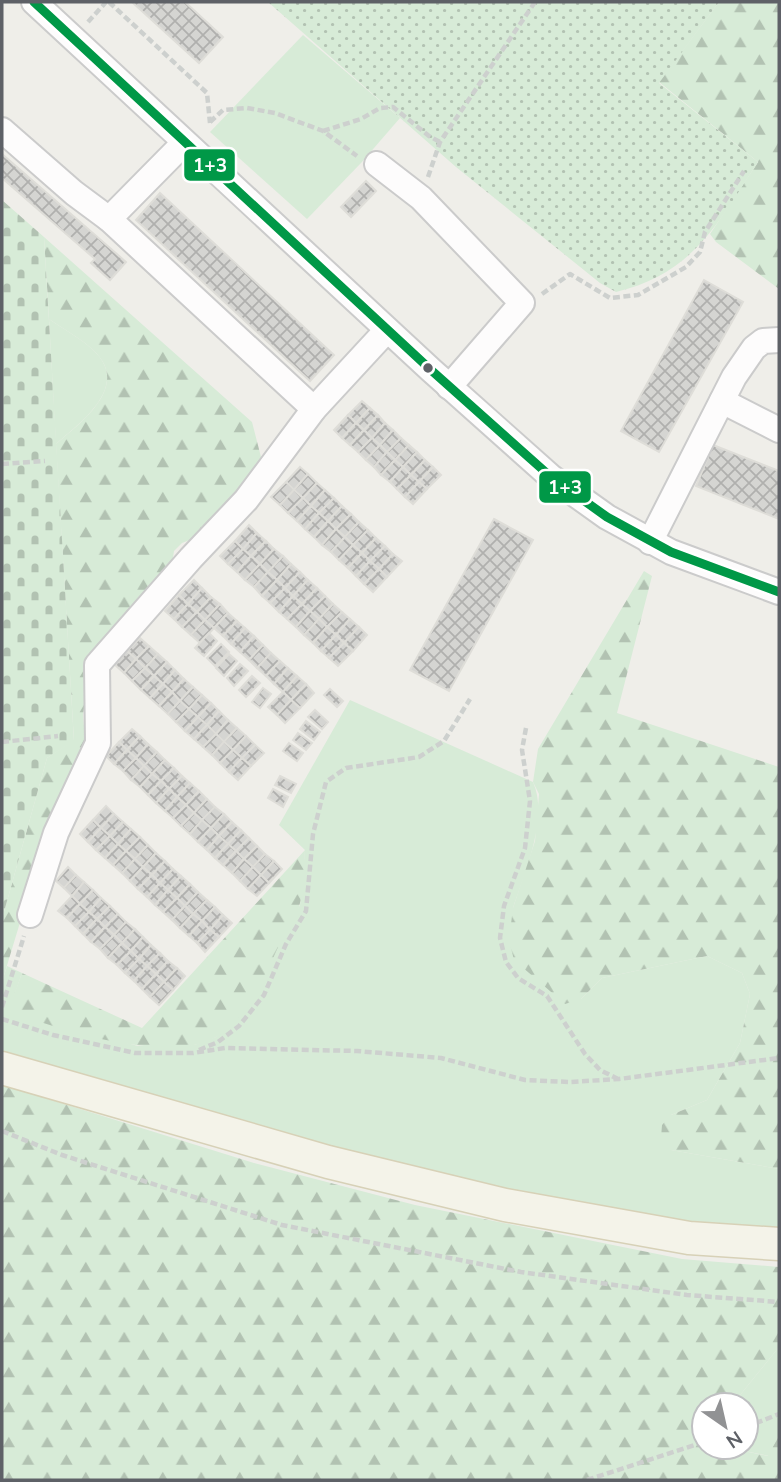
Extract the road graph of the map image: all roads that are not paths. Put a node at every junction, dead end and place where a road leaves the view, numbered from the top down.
1 (34, 2) edge
2 (2, 130) edge
3 (193, 137) junction
4 (377, 164) road end
5 (109, 219) junction
6 (387, 330) junction
7 (779, 340) edge
8 (449, 387) junction
9 (722, 401) junction
10 (314, 409) junction
11 (779, 430) edge
12 (650, 542) junction
13 (779, 592) edge
14 (30, 915) road end
15 (2, 1068) edge
16 (779, 1244) edge

1 - 3 street
2 - 5 street
3 - 5 street
3 - 6 street
4 - 8 street
5 - 10 street
6 - 8 street
6 - 10 street
7 - 9 street
8 - 12 street
9 - 11 street
9 - 12 street
10 - 14 street
12 - 13 street
15 - 16 main road

